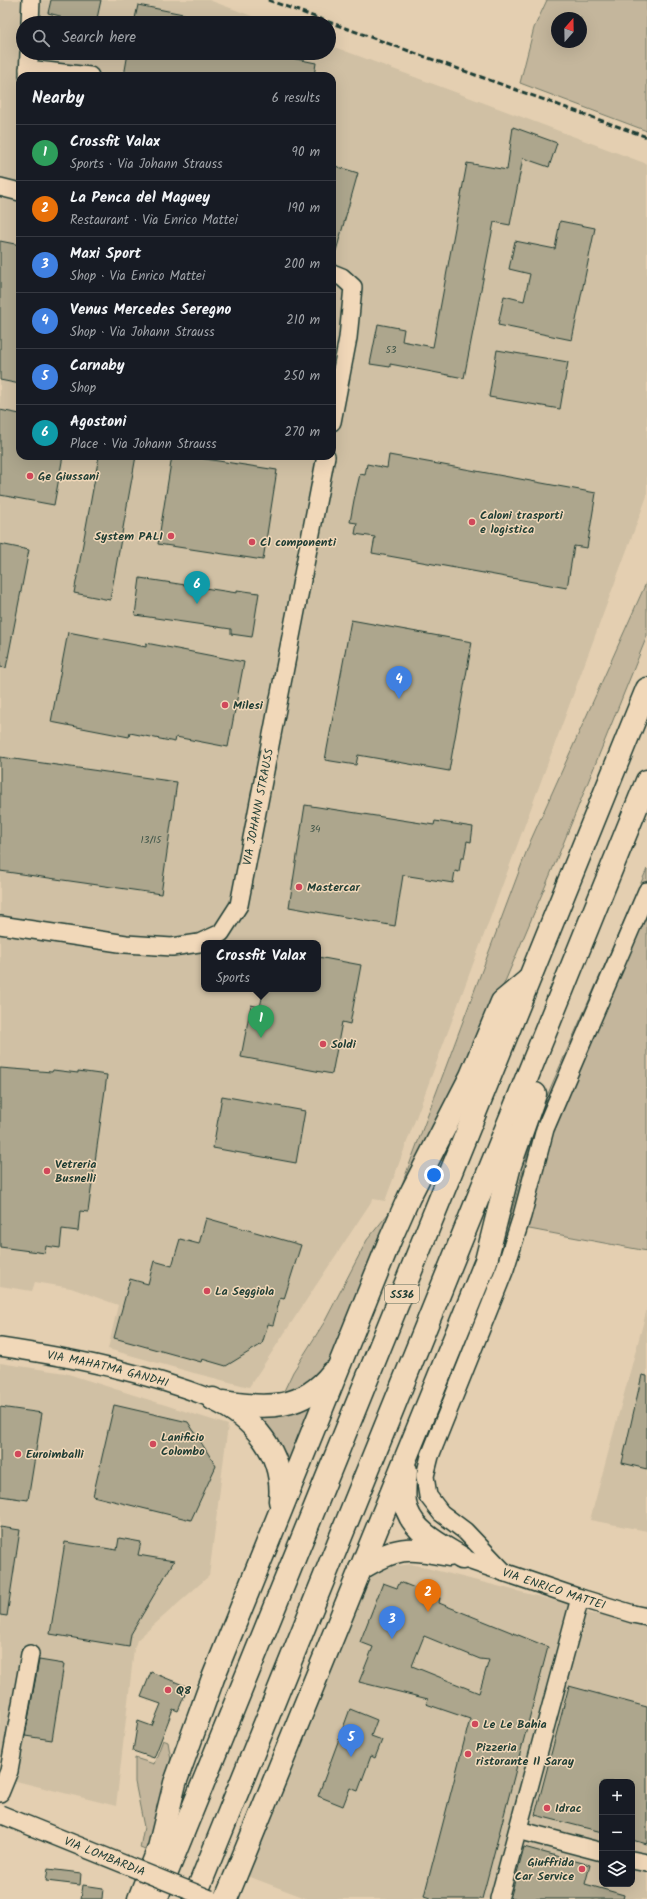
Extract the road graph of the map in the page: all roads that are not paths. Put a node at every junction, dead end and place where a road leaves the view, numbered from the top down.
1 (31, 0) edge
2 (30, 16) edge
3 (29, 66) edge
4 (66, 72) edge
5 (0, 187) edge
6 (16, 191) edge
7 (336, 275) edge
8 (336, 401) edge
9 (325, 460) edge
10 (647, 688) edge
11 (647, 781) edge
12 (647, 891) edge
13 (0, 925) edge
14 (205, 940) edge
15 (201, 942) edge
16 (531, 974) junction
17 (564, 986) junction
18 (0, 1347) edge
19 (342, 1358) junction
20 (213, 1399) joint
21 (243, 1411) junction
22 (407, 1454) junction
23 (276, 1520) junction
24 (462, 1558) junction
25 (360, 1569) junction
26 (505, 1573) junction
27 (580, 1598) junction
28 (647, 1617) edge
29 (30, 1654) dead end
30 (0, 1793) edge
31 (0, 1814) edge
32 (518, 1830) junction
33 (599, 1851) edge
34 (635, 1861) edge
35 (647, 1863) edge
36 (139, 1899) edge
37 (156, 1899) edge
38 (194, 1899) edge
39 (210, 1899) edge
40 (226, 1899) edge
41 (499, 1899) edge

1 - 2 street
3 - 4 street
5 - 6 street
7 - 8 street
9 - 14 street, VIA JOHANN STRAUSS
10 - 16 highway, SS36
11 - 17 highway, SS36
12 - 26 street
13 - 15 street, VIA JOHANN STRAUSS
16 - 19 highway
16 - 37 highway, SS36
17 - 22 highway
17 - 38 highway, SS36
18 - 20 street, VIA MAHATMA GANDHI
19 - 21 highway
19 - 23 highway
20 - 21 highway
21 - 23 highway
22 - 24 highway
22 - 25 highway
23 - 36 highway
24 - 25 highway
24 - 26 street, VIA ENRICO MATTEI
25 - 40 highway
26 - 27 street, VIA ENRICO MATTEI
27 - 28 street, VIA ENRICO MATTEI
27 - 32 street
29 - 30 street
31 - 39 street, VIA LOMBARDIA, bridge
32 - 33 street
32 - 41 street
34 - 35 street

